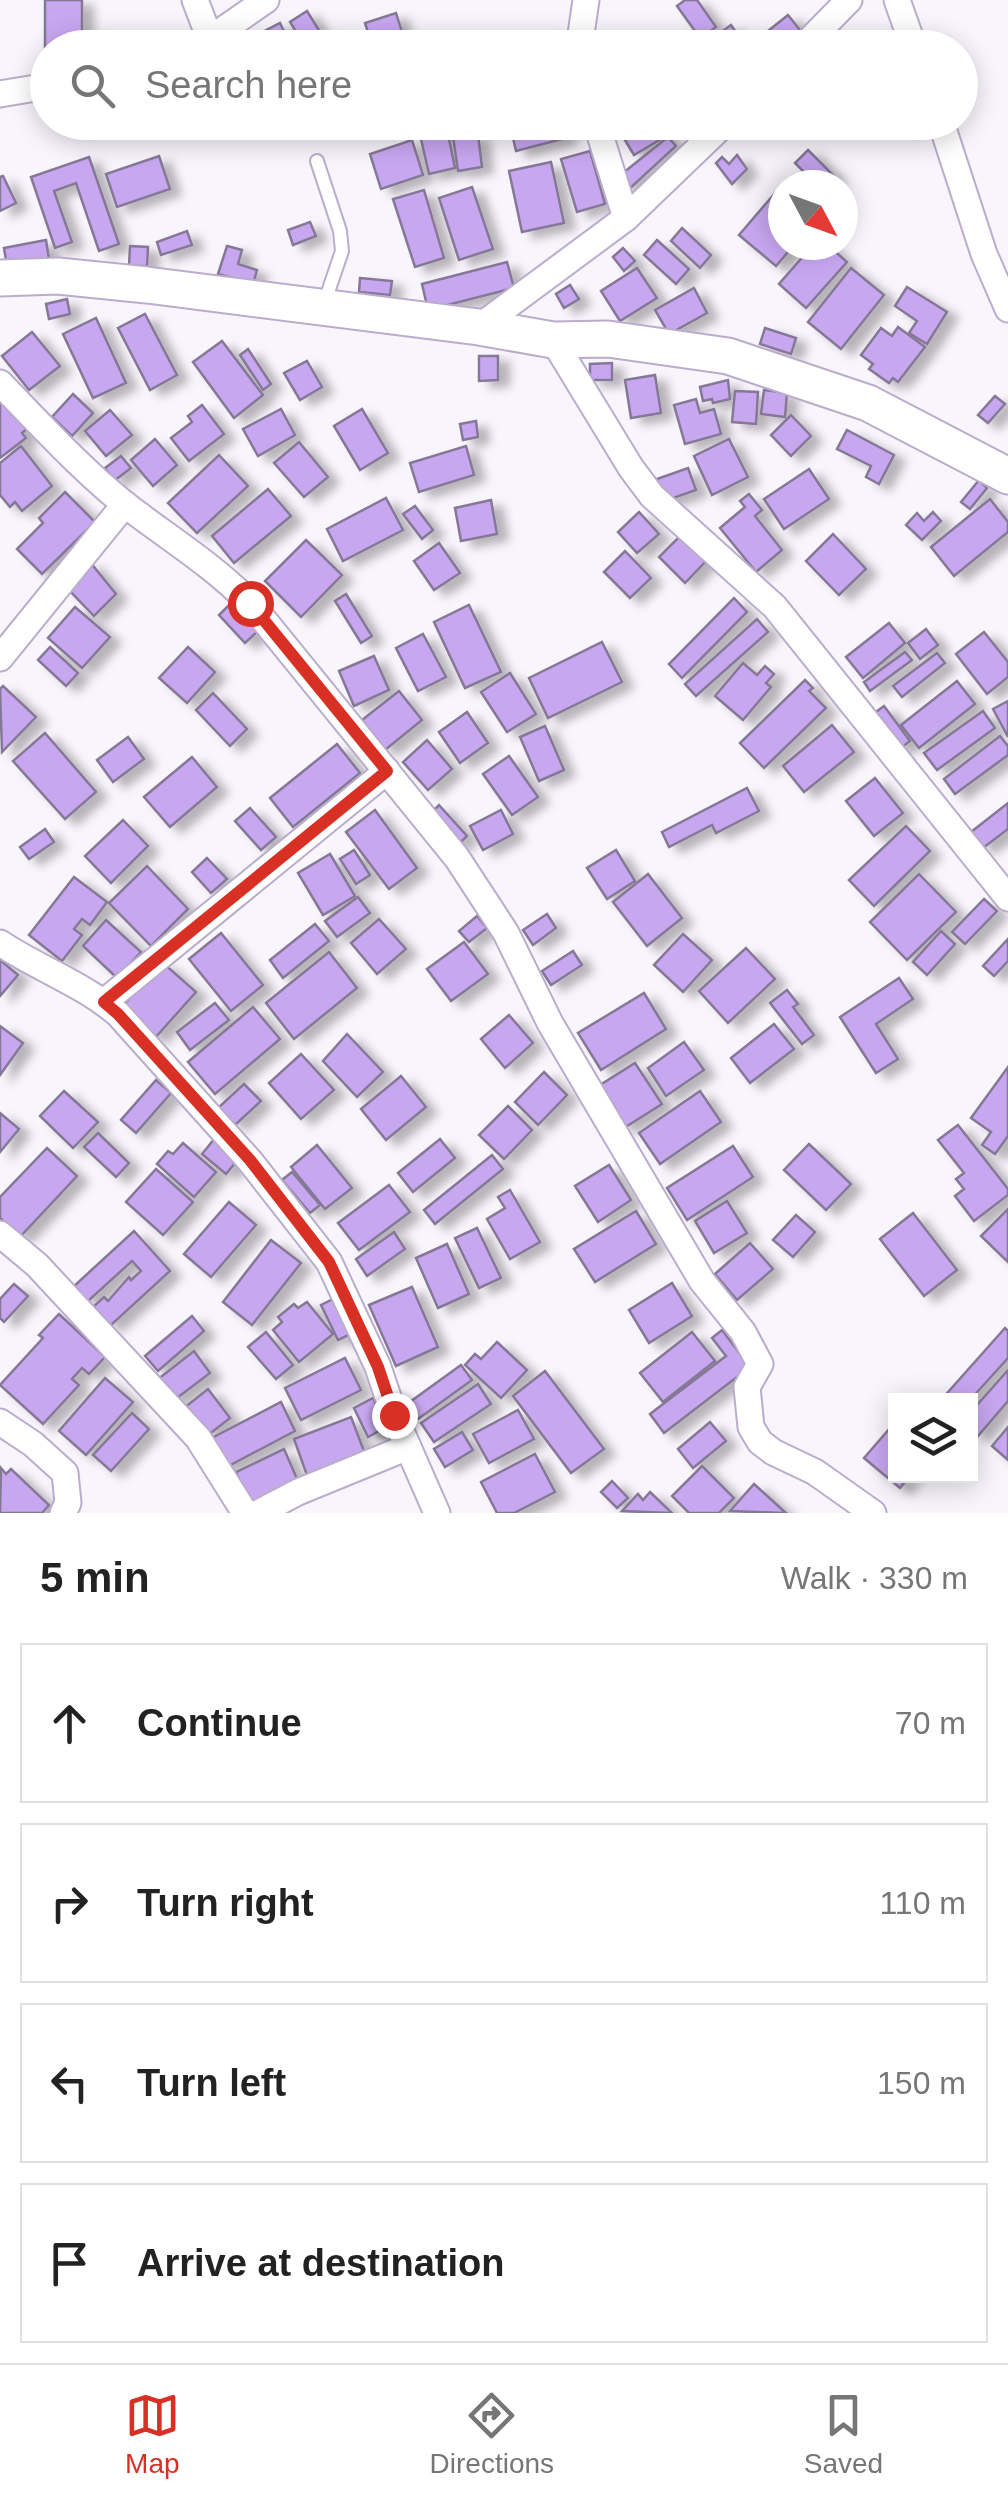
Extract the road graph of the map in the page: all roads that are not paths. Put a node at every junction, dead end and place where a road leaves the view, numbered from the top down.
1 (195, 0) edge
2 (266, 0) edge
3 (586, 0) edge
4 (849, 0) edge
5 (896, 0) edge
6 (201, 30) edge
7 (222, 30) edge
8 (582, 30) edge
9 (820, 30) edge
10 (907, 30) edge
11 (30, 89) edge
12 (0, 94) edge
13 (602, 140) edge
14 (707, 140) edge
15 (948, 140) edge
16 (316, 161) dead end
17 (626, 218) junction
18 (0, 278) edge
19 (323, 309) junction
20 (1008, 309) edge
21 (478, 326) junction
22 (553, 340) junction
23 (0, 383) edge
24 (1008, 476) edge
25 (125, 504) junction
26 (0, 658) edge
27 (387, 771) junction
28 (1008, 898) edge
29 (0, 944) edge
30 (104, 1002) junction
31 (0, 1234) edge
32 (0, 1422) edge
33 (408, 1447) junction
34 (63, 1513) edge
35 (245, 1513) edge
36 (258, 1513) edge
37 (437, 1513) edge
38 (872, 1513) edge

1 - 6 street
2 - 7 street
3 - 8 street
4 - 9 street
5 - 10 street
11 - 12 street
13 - 17 street
14 - 17 street
15 - 20 street
16 - 19 lane
17 - 21 street
18 - 19 street
19 - 21 street
21 - 22 street
22 - 24 street
22 - 28 street
23 - 25 street
25 - 26 street
25 - 27 street
27 - 30 street
27 - 38 street
29 - 30 street
30 - 33 street
31 - 35 street
32 - 34 street
33 - 36 street
33 - 37 street

